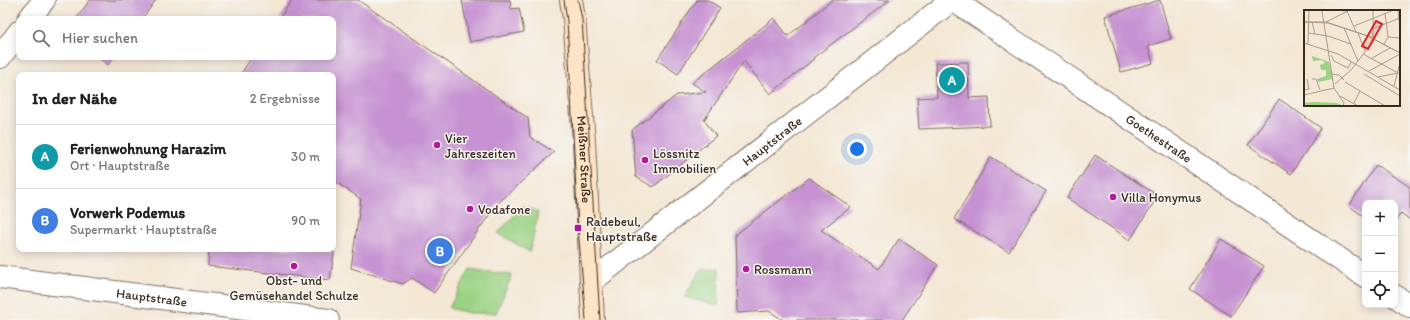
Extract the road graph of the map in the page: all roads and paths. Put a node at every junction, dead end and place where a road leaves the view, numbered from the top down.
1 (44, 0) edge
2 (571, 0) edge
3 (952, 0) edge
4 (31, 16) edge
5 (16, 36) edge
6 (0, 57) edge
7 (1362, 274) edge
8 (0, 277) edge
9 (592, 281) junction
10 (1398, 298) edge
11 (1410, 306) edge
12 (328, 320) edge
13 (593, 320) edge

1 - 4 street
2 - 9 main road, Meißner Straße
3 - 7 street, Goethestraße
3 - 9 street, Hauptstraße
5 - 6 street
8 - 12 street, Hauptstraße
9 - 13 main road, Meißner Straße
10 - 11 street

